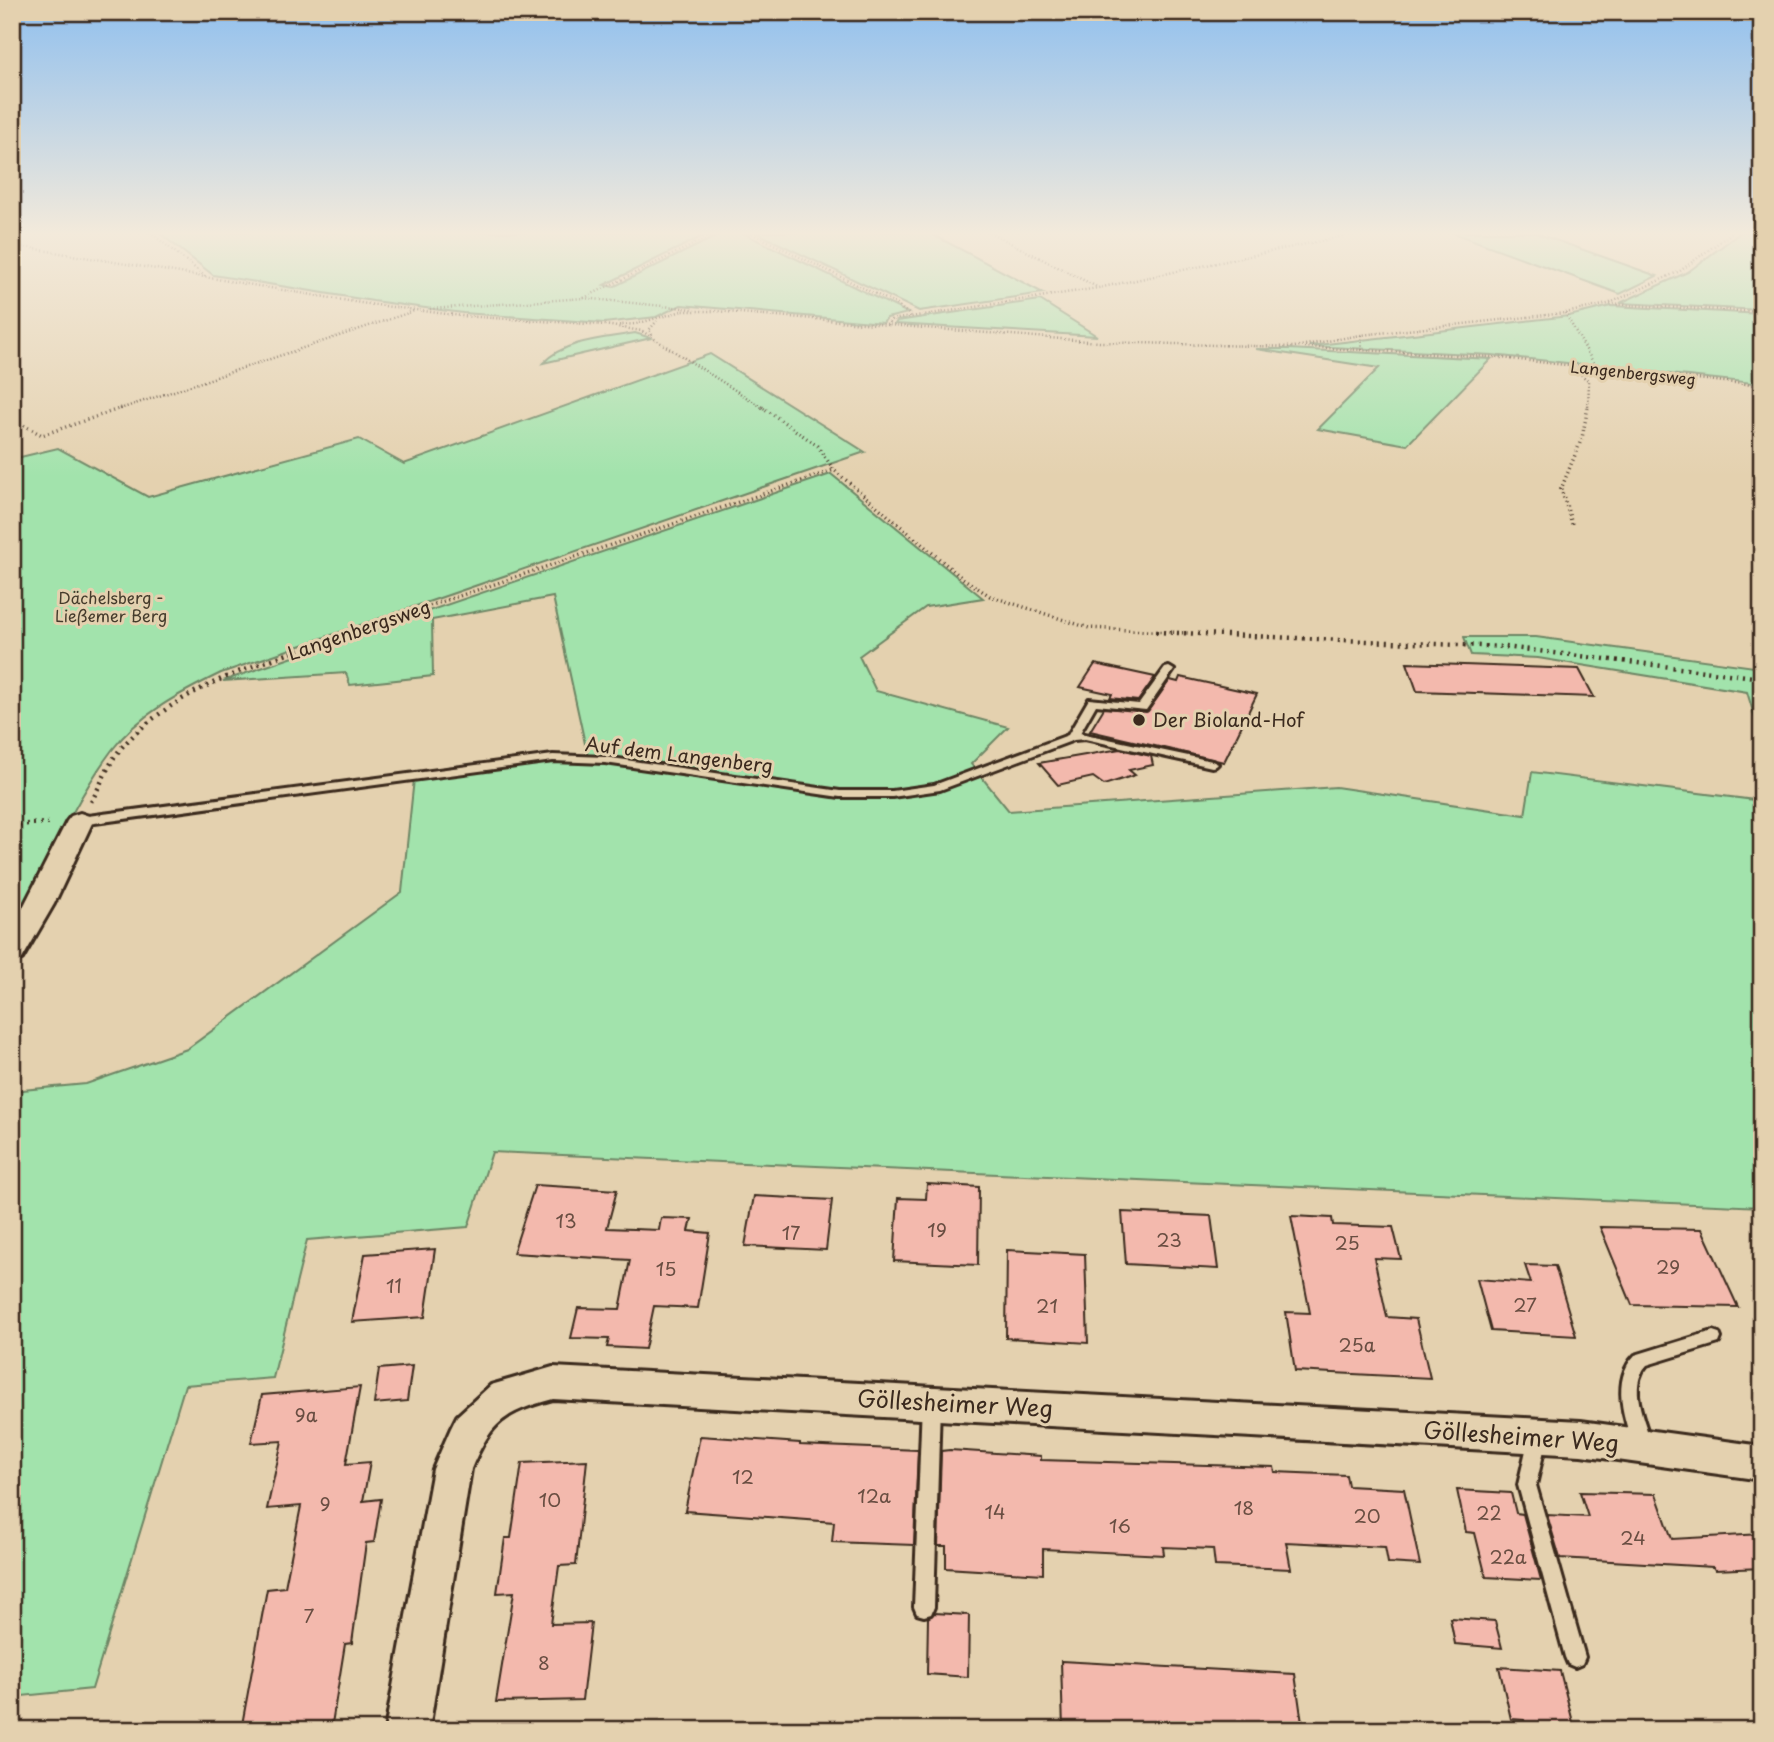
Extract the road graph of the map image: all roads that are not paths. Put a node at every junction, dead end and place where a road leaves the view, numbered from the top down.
1 (1168, 670) dead end
2 (1072, 737) junction
3 (1058, 742) joint
4 (1212, 765) dead end
5 (80, 821) joint
6 (12, 953) edge
7 (1713, 1338) dead end
8 (931, 1403) junction
9 (1538, 1436) junction
10 (1643, 1447) junction
11 (1762, 1463) edge
12 (924, 1607) dead end
13 (1576, 1657) dead end
14 (407, 1730) edge

1 - 2 lane
2 - 3 lane
2 - 4 lane
3 - 5 lane, Auf dem Langenberg
5 - 6 street
7 - 10 lane
8 - 9 street, Göllesheimer Weg
8 - 12 lane
8 - 14 street, Göllesheimer Weg
9 - 10 street, Göllesheimer Weg
9 - 13 lane
10 - 11 street, Göllesheimer Weg

